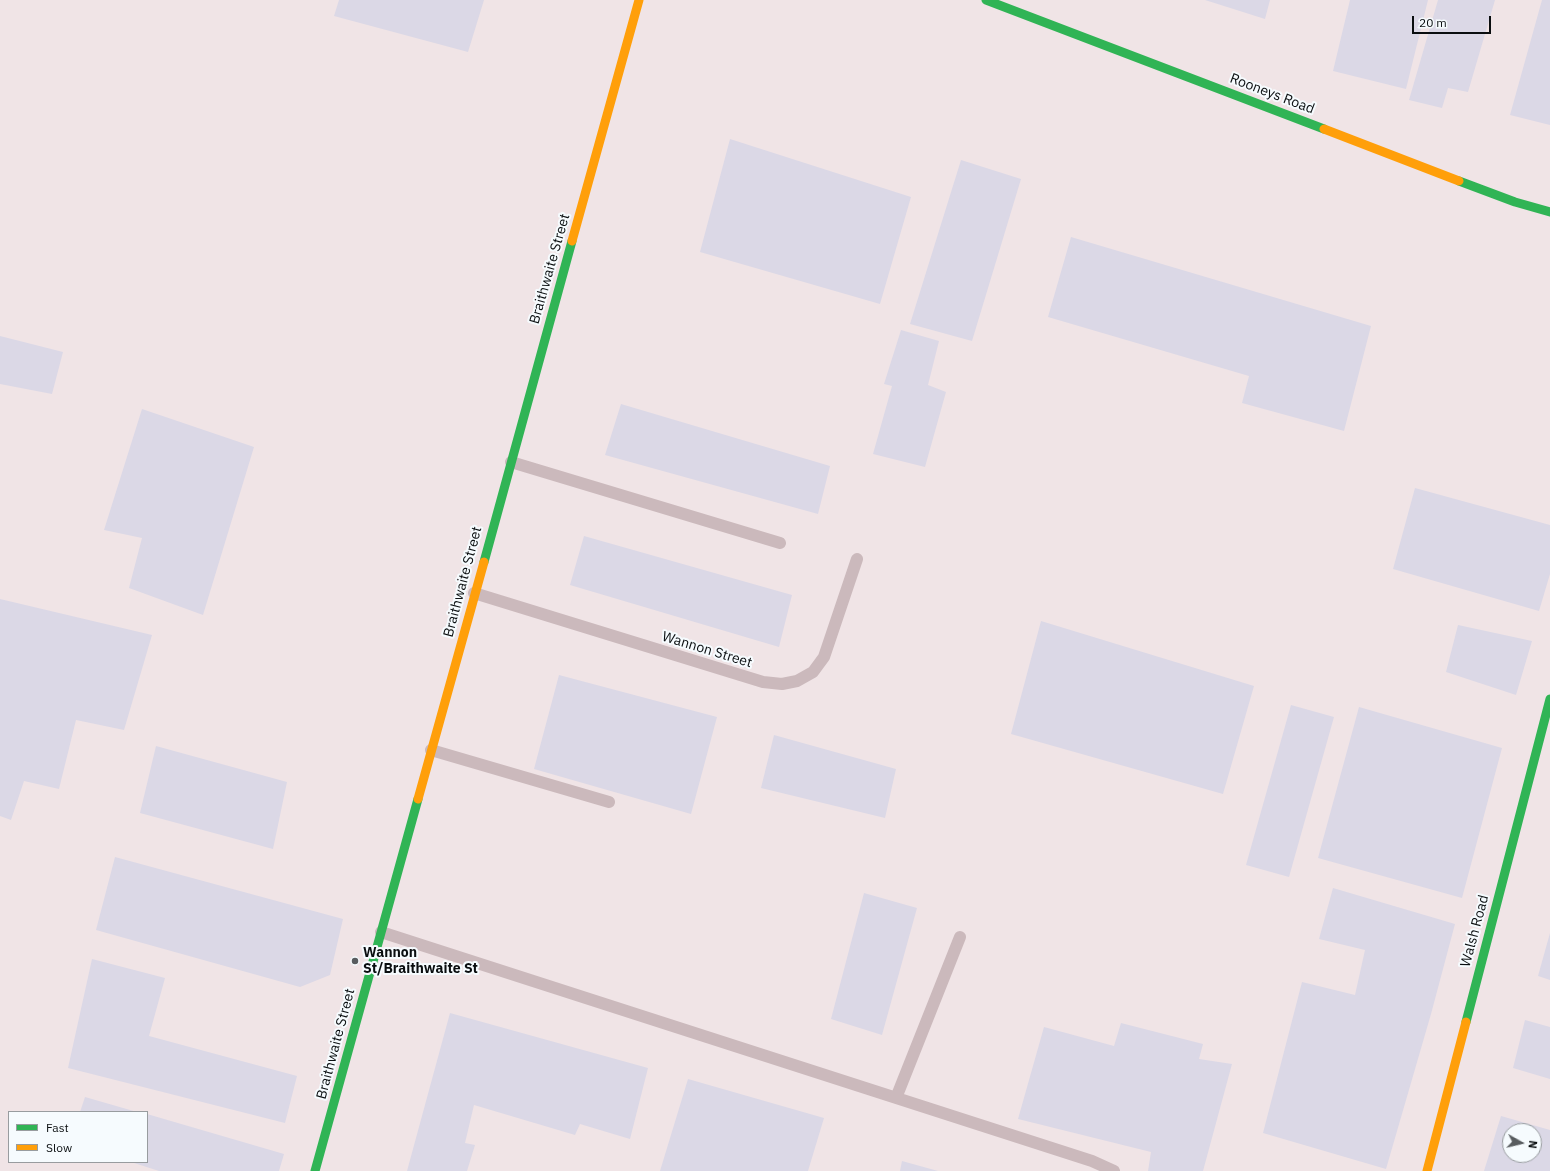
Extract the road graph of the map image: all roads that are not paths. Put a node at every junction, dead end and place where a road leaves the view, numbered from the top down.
1 (639, 0) edge
2 (986, 0) edge
3 (1550, 212) edge
4 (511, 462) junction
5 (780, 543) dead end
6 (858, 559) dead end
7 (474, 593) junction
8 (1550, 698) edge
9 (431, 750) junction
10 (609, 802) dead end
11 (381, 932) junction
12 (960, 937) dead end
13 (896, 1098) junction
14 (315, 1171) edge
15 (1114, 1171) edge
16 (1427, 1171) edge

1 - 4 street, Braithwaite Street
2 - 3 street, Rooneys Road
4 - 5 lane
4 - 7 street, Braithwaite Street
6 - 7 lane, Wannon Street
7 - 9 street, Braithwaite Street
8 - 16 street, Walsh Road
9 - 10 lane
9 - 11 street, Braithwaite Street
11 - 13 lane
11 - 14 street, Braithwaite Street
12 - 13 lane
13 - 15 lane

